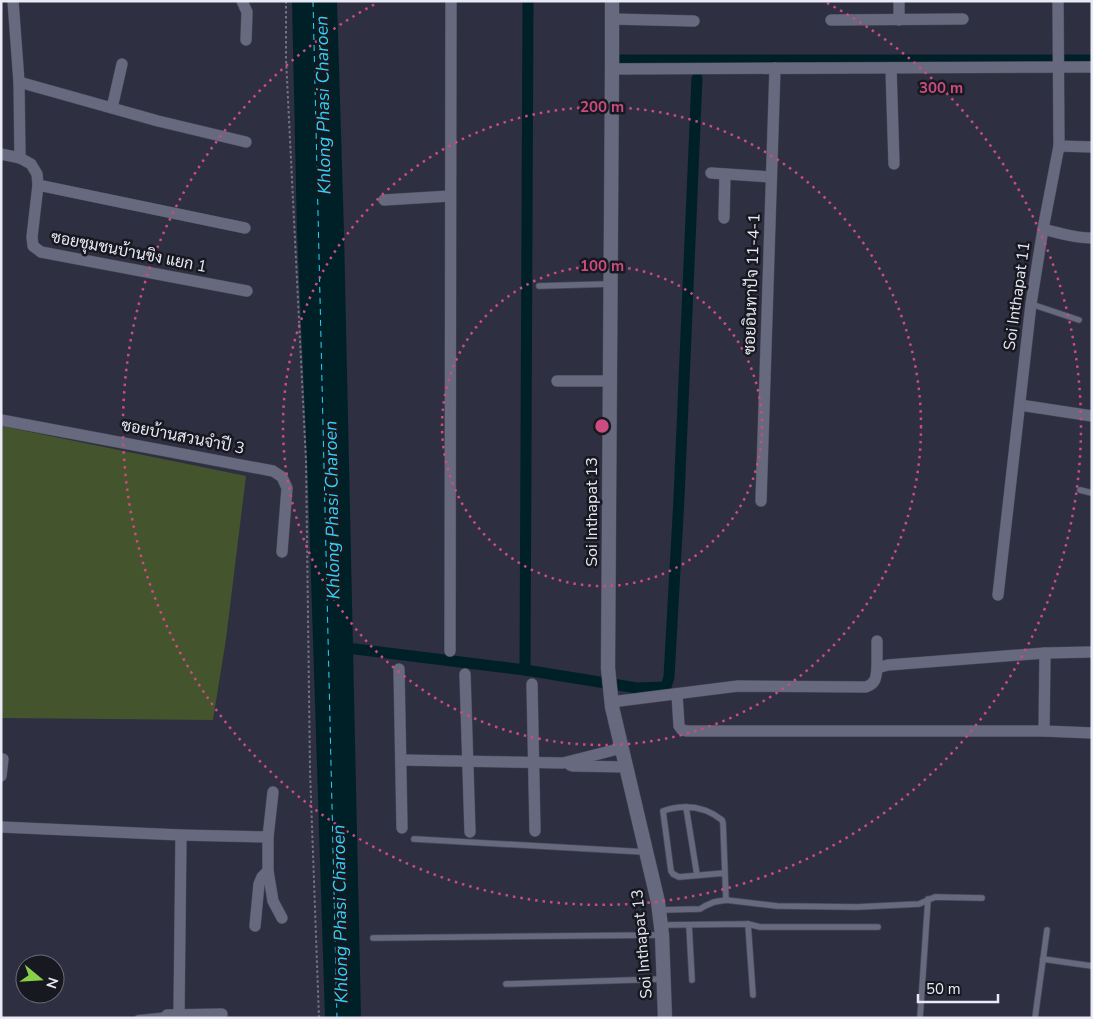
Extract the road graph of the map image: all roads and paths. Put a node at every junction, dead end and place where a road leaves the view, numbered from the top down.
1 (13, 1) edge
2 (242, 1) edge
3 (286, 1) edge
4 (451, 1) edge
5 (612, 1) edge
6 (899, 1) edge
7 (1058, 1) edge
8 (612, 19) junction
9 (963, 19) dead end
10 (831, 20) dead end
11 (899, 20) junction
12 (694, 21) dead end
13 (246, 40) dead end
14 (122, 64) dead end
15 (1058, 64) junction
16 (1092, 67) edge
17 (775, 68) junction
18 (892, 68) junction
19 (612, 70) junction
20 (19, 82) junction
21 (112, 108) junction
22 (246, 142) dead end
23 (1059, 146) junction
24 (1092, 147) edge
25 (1, 154) edge
26 (20, 158) junction
27 (894, 164) dead end
28 (711, 172) dead end
29 (725, 174) junction
30 (771, 177) junction
31 (38, 185) junction
32 (450, 196) junction
33 (384, 200) dead end
34 (724, 218) dead end
35 (245, 228) dead end
36 (1043, 229) junction
37 (1092, 238) edge
38 (611, 284) junction
39 (539, 286) dead end
40 (247, 291) dead end
41 (1031, 304) junction
42 (1079, 320) dead end
43 (557, 381) dead end
44 (610, 381) junction
45 (1020, 405) junction
46 (1092, 416) edge
47 (1, 420) edge
48 (1080, 490) dead end
49 (1092, 494) edge
50 (761, 501) dead end
51 (282, 552) dead end
52 (998, 595) dead end
53 (877, 641) dead end
54 (450, 651) dead end
55 (1092, 652) edge
56 (1045, 653) junction
57 (877, 668) junction
58 (399, 669) dead end
59 (465, 674) dead end
60 (532, 684) dead end
61 (610, 692) junction
62 (677, 694) junction
63 (1044, 731) junction
64 (1092, 733) edge
65 (622, 748) junction
66 (3, 758) dead end
67 (401, 760) junction
68 (467, 762) junction
69 (535, 763) junction
70 (563, 763) junction
71 (626, 768) junction
72 (1, 776) edge
73 (273, 792) dead end
74 (686, 807) junction
75 (1, 827) edge
76 (402, 828) dead end
77 (535, 831) dead end
78 (470, 832) dead end
79 (181, 835) junction
80 (268, 837) junction
81 (414, 839) dead end
82 (647, 852) junction
83 (268, 871) junction
84 (726, 873) junction
85 (697, 875) junction
86 (982, 898) dead end
87 (928, 899) junction
88 (726, 900) junction
89 (659, 910) junction
90 (282, 918) dead end
91 (748, 924) junction
92 (689, 925) junction
93 (255, 926) dead end
94 (878, 927) dead end
95 (661, 930) junction
96 (1047, 930) dead end
97 (373, 938) dead end
98 (1043, 959) junction
99 (1092, 966) edge
100 (664, 978) junction
101 (692, 980) dead end
102 (506, 984) dead end
103 (753, 995) dead end
104 (222, 1014) dead end
105 (171, 1016) edge
106 (138, 1018) edge
107 (318, 1018) edge
108 (665, 1018) edge
109 (920, 1018) edge
110 (1035, 1018) edge

1 - 20 street
2 - 13 street
3 - 107 path
4 - 32 street
5 - 8 street, Soi Inthapat 13
6 - 11 street
7 - 15 street, Soi Inthapat 11
8 - 12 street
8 - 19 street, Soi Inthapat 13
9 - 11 street
10 - 11 street
14 - 21 street
15 - 16 street
15 - 18 street
15 - 23 street, Soi Inthapat 11
17 - 18 street
17 - 19 street
17 - 30 street, ซอยอินทาปัจ 11-4-1
18 - 27 street
19 - 38 street, Soi Inthapat 13
20 - 21 street
20 - 26 street
21 - 22 street
23 - 24 street
23 - 36 street, Soi Inthapat 11
25 - 26 street
26 - 31 street, ซอยชุมชนบ้านขิง แยก 1
28 - 29 street
29 - 30 street
29 - 34 street
30 - 50 street, ซอยอินทาปัจ 11-4-1
31 - 35 street
31 - 40 street, ซอยชุมชนบ้านขิง แยก 1
32 - 33 street
32 - 54 street
36 - 37 street
36 - 41 street, Soi Inthapat 11
38 - 39 lane
38 - 44 street, Soi Inthapat 13
41 - 42 lane
41 - 45 street, Soi Inthapat 11
43 - 44 street
44 - 61 street, Soi Inthapat 13
45 - 46 street
45 - 52 street, Soi Inthapat 11
47 - 51 street, ซอยบ้านสวนจำปี 3
48 - 49 lane
53 - 57 street
55 - 56 street
56 - 57 street
56 - 63 street
57 - 62 street
58 - 67 street
59 - 68 street
60 - 69 street
61 - 62 street
61 - 65 street, Soi Inthapat 13
62 - 63 street
63 - 64 street
65 - 70 street
65 - 71 street, Soi Inthapat 13
66 - 72 street
67 - 68 street
67 - 76 street
68 - 69 street
68 - 78 street
69 - 70 street
69 - 77 street
70 - 71 street
71 - 82 street, Soi Inthapat 13
73 - 80 street
74 - 84 lane
74 - 85 lane
74 - 85 lane
75 - 79 street
79 - 80 street
79 - 105 street
80 - 83 street
81 - 82 lane
82 - 89 street, Soi Inthapat 13
83 - 90 street
83 - 93 street
84 - 85 lane
84 - 88 lane
86 - 87 lane
87 - 88 lane
87 - 109 lane
88 - 89 lane
89 - 95 street, Soi Inthapat 13
91 - 92 lane
91 - 94 lane
91 - 103 lane
92 - 95 lane
92 - 101 lane
95 - 97 lane
95 - 100 street, Soi Inthapat 13
96 - 98 lane
98 - 99 lane
98 - 110 lane
100 - 102 lane
100 - 108 street, Soi Inthapat 13
104 - 105 street
105 - 106 lane

